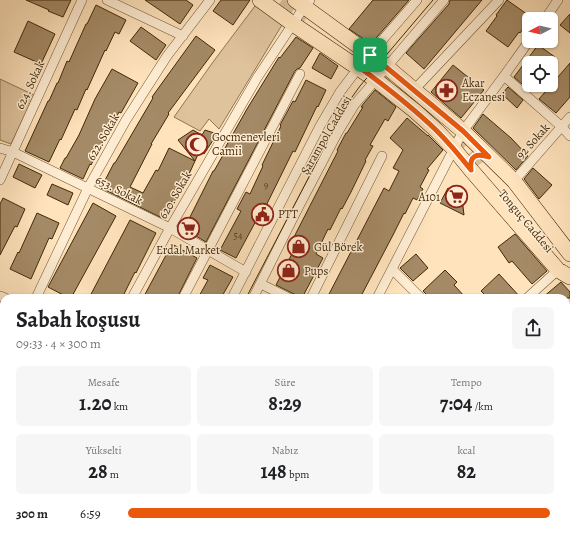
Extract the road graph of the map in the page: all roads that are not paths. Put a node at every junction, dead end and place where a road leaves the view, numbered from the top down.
1 (82, 0) edge
2 (107, 0) edge
3 (210, 0) edge
4 (260, 0) edge
5 (417, 0) edge
6 (444, 0) edge
7 (499, 0) edge
8 (558, 0) edge
9 (303, 2) edge
10 (550, 12) edge
11 (293, 24) junction
12 (316, 27) tunnel mouth
13 (183, 36) junction
14 (524, 48) edge
15 (370, 55) junction
16 (354, 58) junction
17 (386, 67) junction
18 (300, 74) dead end
19 (504, 76) junction
20 (376, 80) junction
21 (414, 90) junction
22 (570, 117) edge
23 (562, 127) junction
24 (463, 131) junction
25 (570, 136) edge
26 (0, 148) edge
27 (454, 149) junction
28 (13, 152) junction
29 (382, 156) dead end
30 (482, 165) junction
31 (0, 180) edge
32 (514, 181) junction
33 (88, 188) junction
34 (170, 228) junction
35 (208, 250) junction
36 (570, 254) edge
37 (570, 260) edge
38 (392, 269) junction
39 (246, 272) junction
40 (566, 274) edge
41 (260, 284) junction
42 (38, 294) edge
43 (134, 294) edge
44 (185, 294) edge
45 (234, 294) edge
46 (255, 294) edge
47 (281, 294) edge
48 (313, 294) edge
49 (379, 294) edge
50 (417, 294) edge
51 (534, 294) edge

1 - 28 street, 624. Sokak
2 - 13 street
3 - 13 street, 622. Sokak
4 - 11 main road
5 - 15 street, Şarampol Caddesi
6 - 17 street, Şarampol Caddesi
7 - 21 street
8 - 10 street
9 - 11 street, 620. Sokak
9 - 15 main road
11 - 16 main road
11 - 34 street, 620. Sokak
12 - 16 main road
13 - 33 street, 622. Sokak
14 - 19 street
15 - 16 street, Şarampol Caddesi
15 - 17 main road
16 - 20 main road
16 - 39 street, Şarampol Caddesi
17 - 20 street, Şarampol Caddesi
17 - 21 main road
18 - 35 street
19 - 23 street
19 - 24 street
20 - 27 main road
20 - 41 street, Şarampol Caddesi
21 - 24 main road
22 - 23 street, 92 Sokak
23 - 25 street
23 - 32 street, 92 Sokak
24 - 27 street
24 - 30 main road
26 - 28 street, 653. Sokak
27 - 30 main road
27 - 38 street
28 - 31 street, 624. Sokak
28 - 33 street, 653. Sokak
29 - 48 street
30 - 32 main road
30 - 37 main road, Tonguç Caddesi
30 - 40 main road, Tonguç Caddesi
32 - 36 main road
33 - 34 street, 653. Sokak
33 - 42 street, 622. Sokak
34 - 35 street, 653. Sokak
34 - 43 street, 620. Sokak
35 - 39 street, 653. Sokak
35 - 44 street
38 - 49 street
38 - 50 street
39 - 45 street, Şarampol Caddesi
40 - 51 street
41 - 46 street, Şarampol Caddesi
41 - 47 street

